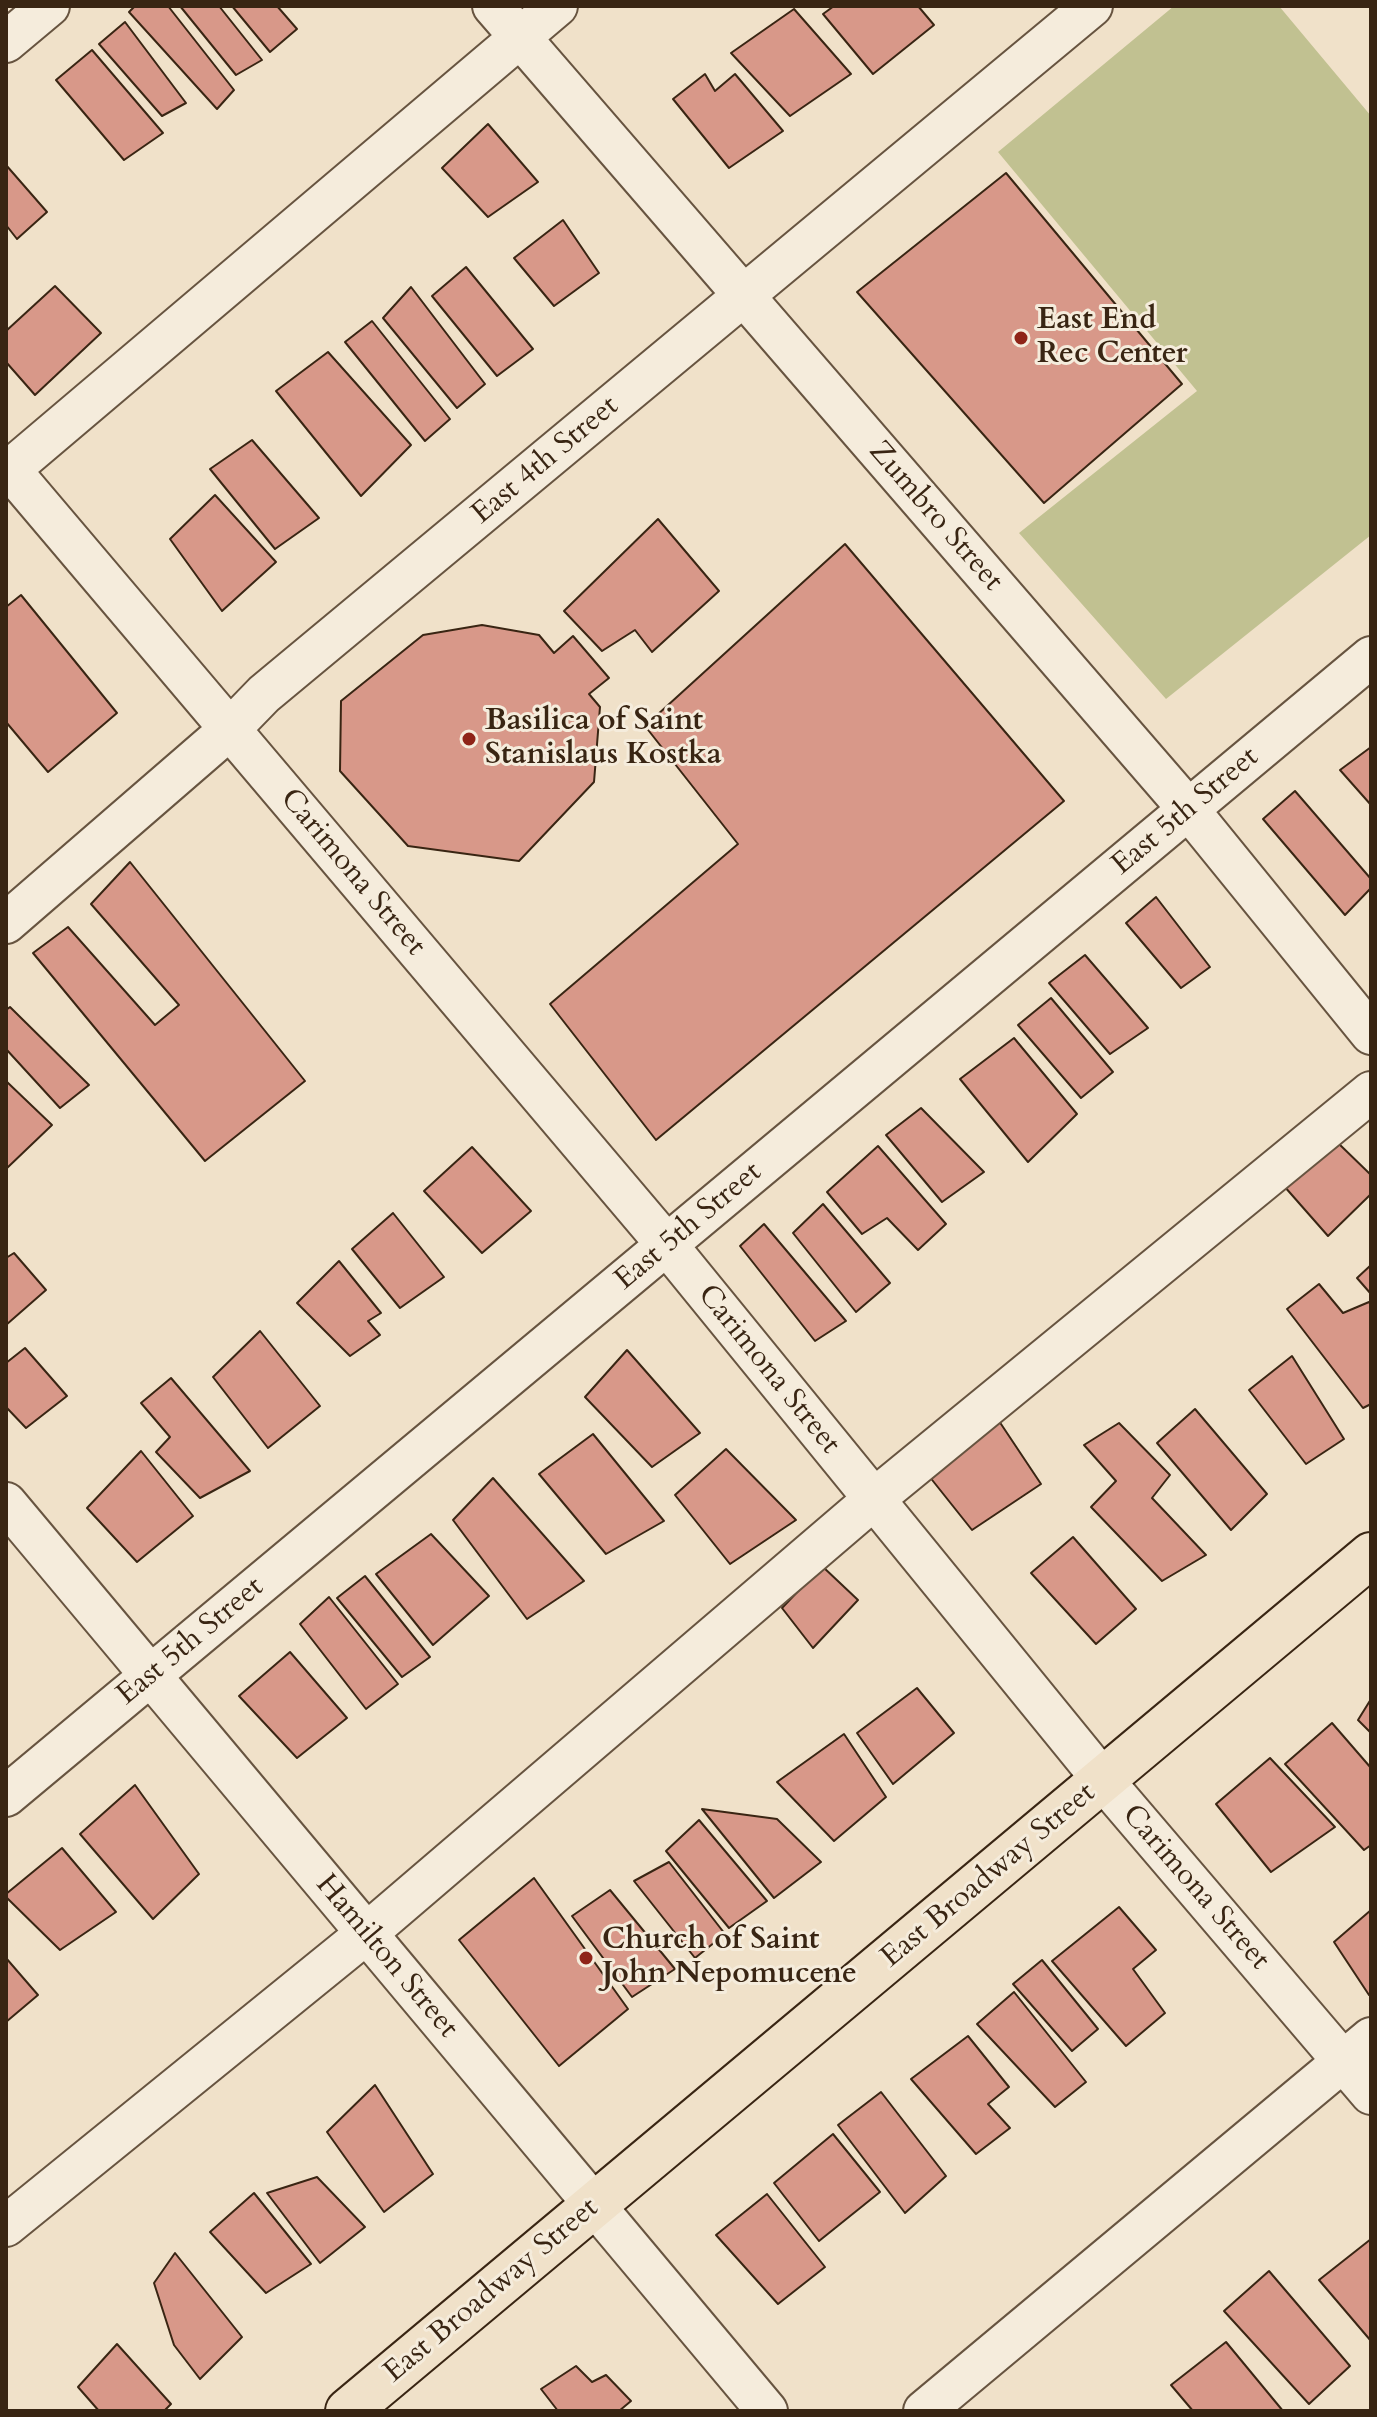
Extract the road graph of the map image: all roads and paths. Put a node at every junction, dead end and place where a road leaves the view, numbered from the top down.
1 (49, 6) edge
2 (493, 6) edge
3 (557, 6) edge
4 (1092, 6) edge
5 (520, 37) junction
6 (6, 42) edge
7 (744, 296) junction
8 (7, 469) edge
9 (1371, 657) edge
10 (230, 729) junction
11 (1189, 810) junction
12 (6, 923) edge
13 (1371, 1034) edge
14 (1371, 1092) edge
15 (667, 1245) junction
16 (874, 1499) junction
17 (6, 1503) edge
18 (1371, 1555) edge
19 (151, 1676) junction
20 (1103, 1780) junction
21 (6, 1796) edge
22 (367, 1933) junction
23 (1357, 2049) edge
24 (1371, 2094) edge
25 (594, 2205) junction
26 (6, 2226) edge
27 (348, 2411) edge
28 (767, 2411) edge
29 (924, 2411) edge

1 - 6 street
2 - 5 street, Zumbro Street
3 - 5 street
4 - 7 street, East 4th Street
5 - 7 street, Zumbro Street
5 - 8 street
7 - 10 street, East 4th Street
7 - 11 street, Zumbro Street
8 - 10 street, Carimona Street
9 - 11 street, East 5th Street
10 - 12 street, East 4th Street
10 - 15 street, Carimona Street
11 - 13 street, Zumbro Street
11 - 15 street, East 5th Street
14 - 16 street
15 - 16 street, Carimona Street
15 - 19 street, East 5th Street
16 - 20 street, Carimona Street
16 - 22 street
17 - 19 street, Hamilton Street
18 - 20 main road, East Broadway Street
19 - 21 street, East 5th Street
19 - 22 street, Hamilton Street
20 - 23 street, Carimona Street
20 - 25 main road, East Broadway Street
22 - 25 street, Hamilton Street
22 - 26 street
23 - 24 street, Carimona Street
23 - 29 street
25 - 27 main road, East Broadway Street
25 - 28 street, Hamilton Street

